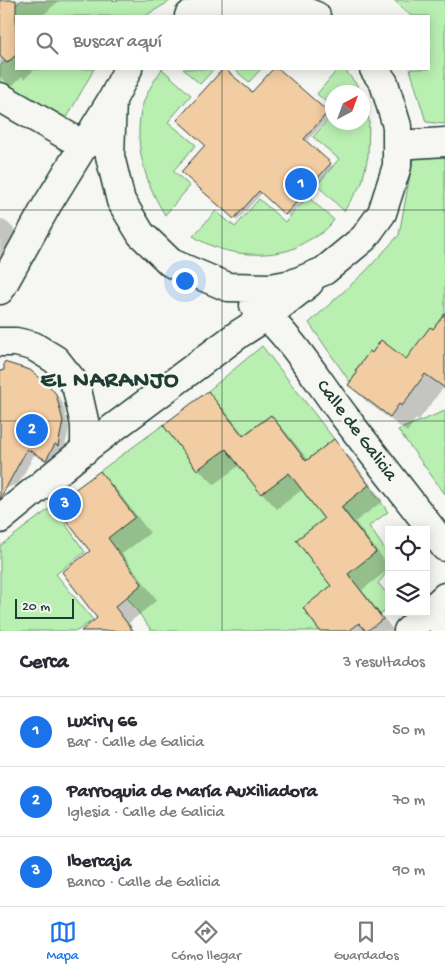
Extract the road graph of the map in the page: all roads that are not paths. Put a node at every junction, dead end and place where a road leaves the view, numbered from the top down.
1 (232, 1) edge
2 (192, 15) edge
3 (314, 15) edge
4 (127, 70) edge
5 (375, 70) edge
6 (0, 97) edge
7 (112, 100) junction
8 (445, 142) edge
9 (397, 144) junction
10 (84, 146) junction
11 (324, 271) junction
12 (228, 287) junction
13 (0, 290) edge
14 (267, 316) junction
15 (0, 342) edge
16 (85, 450) junction
17 (0, 519) edge
18 (445, 547) edge
19 (445, 597) edge
20 (408, 631) edge

1 - 2 street
1 - 3 street
4 - 7 street
5 - 9 street
6 - 10 street
7 - 10 street
7 - 12 street
8 - 9 street
9 - 11 street
10 - 13 street
11 - 12 street
11 - 14 street
12 - 14 street, Calle de Galicia
14 - 16 street
14 - 18 street, Calle de Galicia
15 - 16 street
16 - 17 street
19 - 20 street

